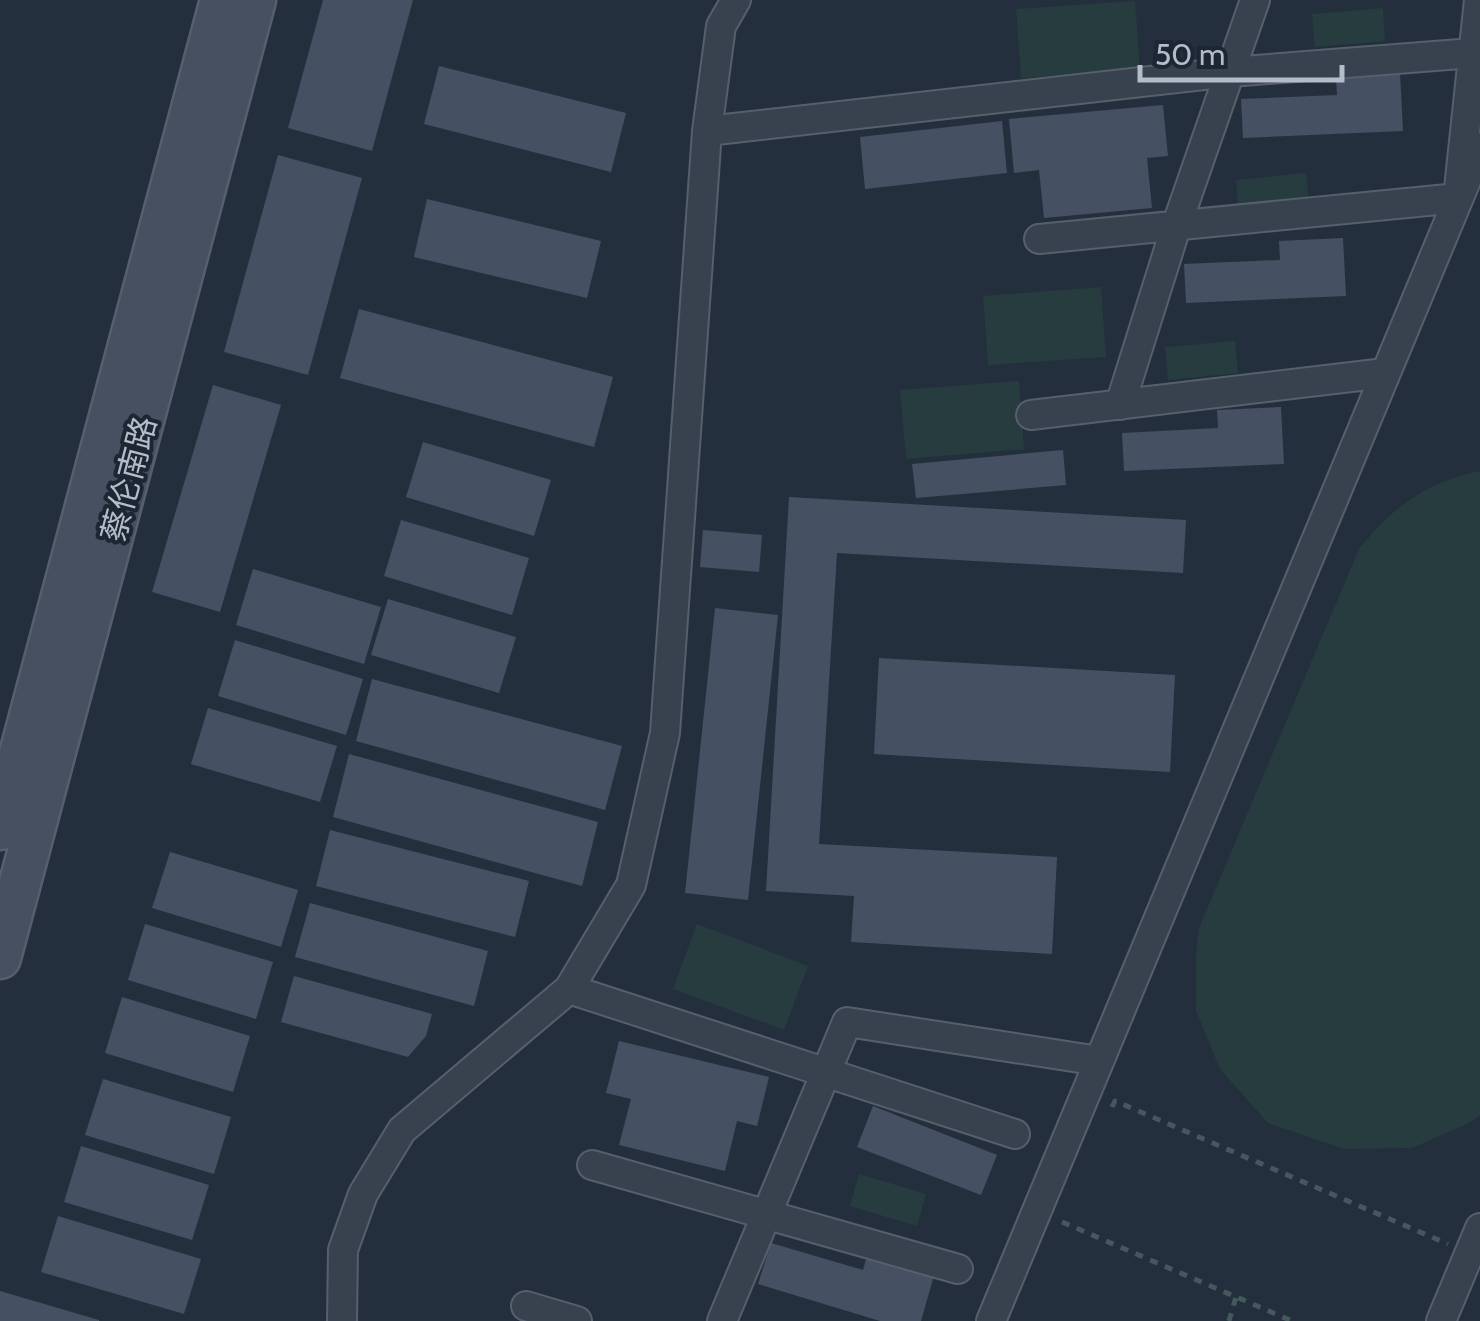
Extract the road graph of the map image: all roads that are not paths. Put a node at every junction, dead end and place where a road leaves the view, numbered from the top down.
1 (220, 0) edge
2 (255, 0) edge
3 (736, 0) edge
4 (1255, 0) edge
5 (1480, 0) edge
6 (1473, 53) junction
7 (1230, 72) junction
8 (707, 130) junction
9 (1478, 155) edge
10 (1458, 198) junction
11 (1176, 227) junction
12 (1039, 239) dead end
13 (1385, 373) junction
14 (1120, 405) junction
15 (1031, 415) dead end
16 (0, 829) edge
17 (0, 958) edge
18 (569, 989) junction
19 (1099, 1061) junction
20 (826, 1072) junction
21 (1016, 1134) dead end
22 (592, 1165) dead end
23 (766, 1215) junction
24 (1480, 1228) edge
25 (958, 1270) dead end
26 (526, 1306) dead end
27 (342, 1321) edge
28 (578, 1321) edge
29 (722, 1321) edge
30 (991, 1321) edge
31 (1441, 1321) edge

1 - 16 main road, 蔡伦南路
2 - 17 main road, 蔡伦南路
3 - 8 street
4 - 7 street
5 - 6 street
6 - 7 street
6 - 10 street
7 - 8 street
7 - 11 street
8 - 18 street
9 - 10 street
10 - 11 street
10 - 13 street
11 - 12 street
11 - 14 street
13 - 14 street
13 - 19 street
14 - 15 street
18 - 20 street
18 - 27 street
19 - 20 street
19 - 30 street
20 - 21 street
20 - 23 street
22 - 23 street
23 - 25 street
23 - 29 street
24 - 31 street
26 - 28 street

